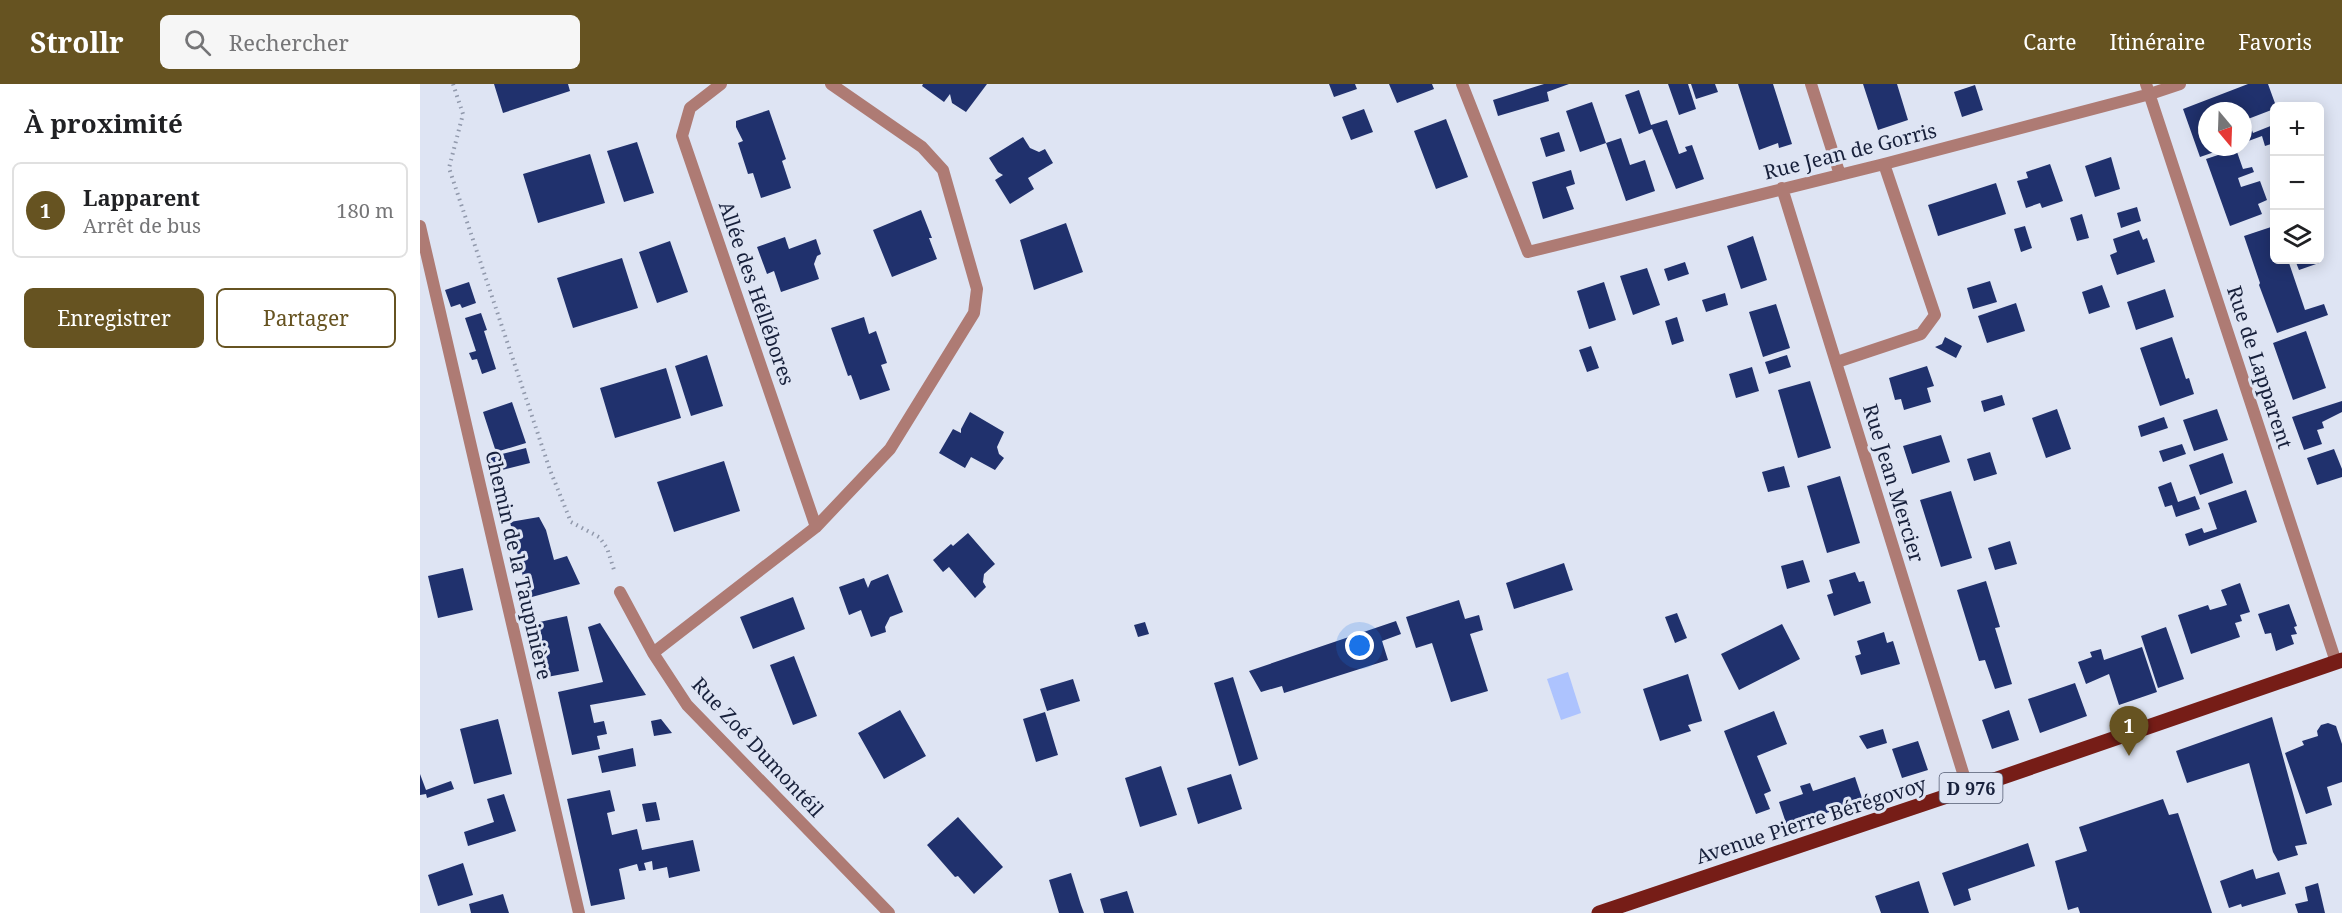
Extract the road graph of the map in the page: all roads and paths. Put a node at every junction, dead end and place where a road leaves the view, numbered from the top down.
1 (453, 84) edge
2 (721, 84) edge
3 (831, 84) edge
4 (1462, 84) edge
5 (1811, 84) edge
6 (2180, 84) edge
7 (2148, 89) edge
8 (1884, 164) junction
9 (1840, 175) junction
10 (1782, 188) junction
11 (420, 226) edge
12 (1837, 362) junction
13 (816, 527) junction
14 (620, 592) joint
15 (653, 653) junction
16 (2339, 661) edge
17 (1968, 789) junction
18 (579, 913) edge
19 (889, 913) edge
20 (1599, 913) edge

1 - 14 path
2 - 13 street, Allée des Héllébores
3 - 13 street
4 - 10 street, Rue Jean de Gorris
5 - 9 street
6 - 7 street, Rue Jean de Gorris
7 - 8 street, Rue Jean de Gorris
7 - 16 street, Rue de Lapparent
8 - 9 street, Rue Jean de Gorris
8 - 12 street
9 - 10 street, Rue Jean de Gorris
10 - 12 street, Rue Jean Mercier
11 - 18 street, Chemin de la Taupinière
12 - 17 street, Rue Jean Mercier
13 - 15 street
14 - 15 street, Rue Zoé Dumontéil
15 - 19 street, Rue Zoé Dumontéil
16 - 17 main road, Avenue Pierre Bérégovoy / D 976
17 - 20 main road, Avenue Pierre Bérégovoy / D 976

